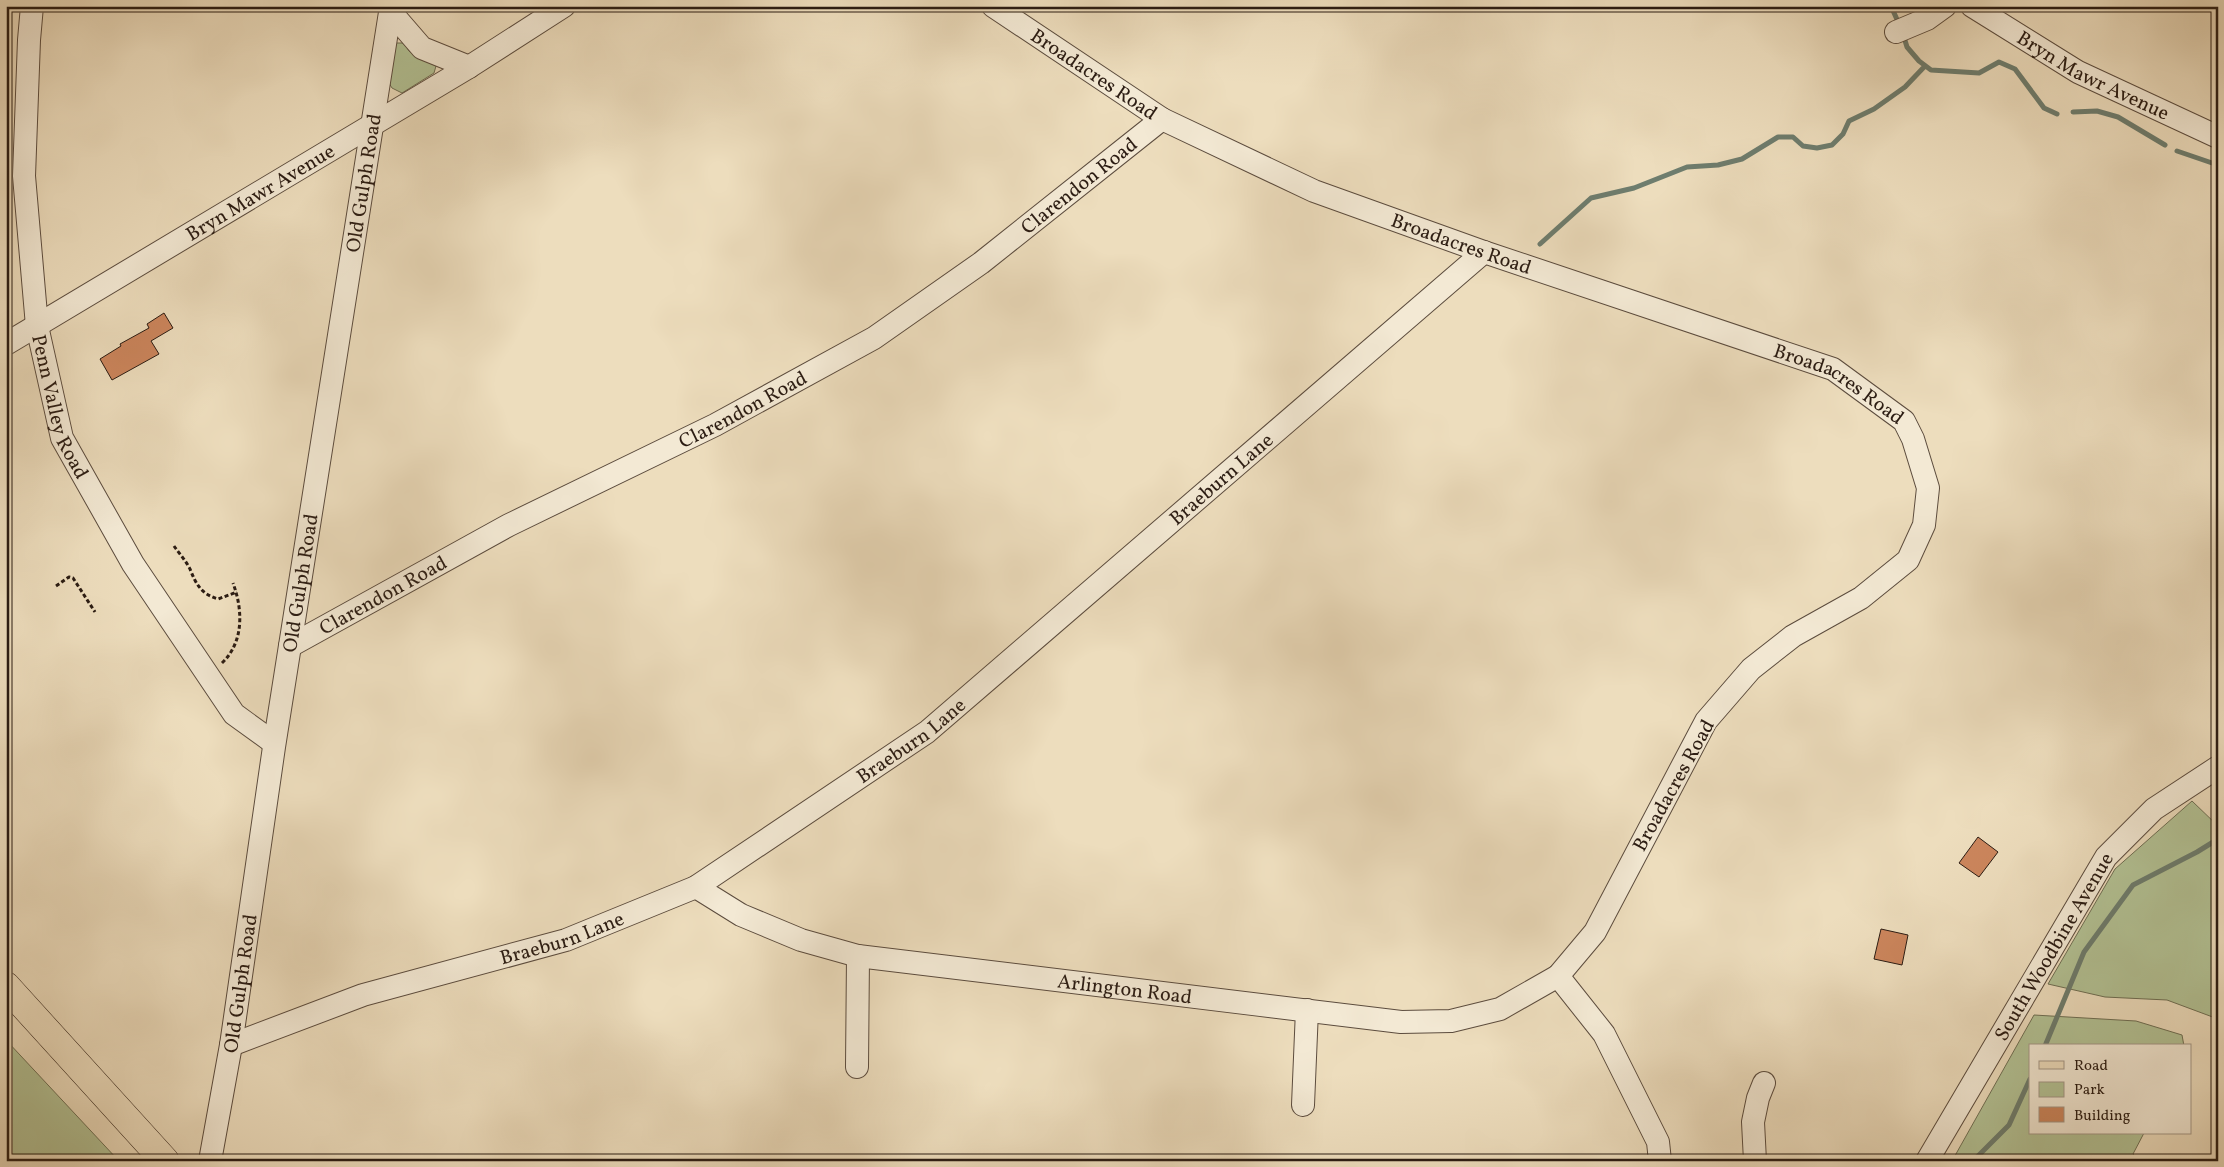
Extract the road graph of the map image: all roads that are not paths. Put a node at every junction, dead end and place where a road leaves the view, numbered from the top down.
1 (32, 6) edge
2 (564, 6) edge
3 (992, 6) edge
4 (1945, 6) edge
5 (1972, 6) edge
6 (390, 9) edge
7 (1900, 30) dead end
8 (469, 66) junction
9 (1162, 119) junction
10 (372, 123) junction
11 (2218, 137) edge
12 (1484, 252) junction
13 (37, 326) junction
14 (6, 344) edge
15 (290, 646) junction
16 (274, 743) junction
17 (2218, 767) edge
18 (696, 887) junction
19 (858, 956) junction
20 (1558, 976) junction
21 (6, 986) edge
22 (1307, 1010) junction
23 (231, 1045) junction
24 (857, 1067) dead end
25 (1764, 1083) dead end
26 (1303, 1105) dead end
27 (164, 1161) edge
28 (210, 1161) edge
29 (1660, 1161) edge
30 (1755, 1161) edge
31 (1927, 1161) edge

1 - 13 street, Penn Valley Road
2 - 8 street, Bryn Mawr Avenue
3 - 9 street, Broadacres Road
4 - 7 street
5 - 11 street, Bryn Mawr Avenue
6 - 8 street
6 - 10 street, Old Gulph Road
8 - 10 street, Bryn Mawr Avenue
9 - 12 street, Broadacres Road
9 - 15 street, Clarendon Road
10 - 13 street, Bryn Mawr Avenue
10 - 15 street, Old Gulph Road
12 - 18 street, Braeburn Lane
12 - 20 street, Broadacres Road
13 - 14 street, Bryn Mawr Avenue
13 - 16 street, Penn Valley Road
15 - 16 street, Old Gulph Road
16 - 23 street, Old Gulph Road
17 - 31 street, South Woodbine Avenue
18 - 19 street, Arlington Road
18 - 23 street, Braeburn Lane
19 - 22 street, Arlington Road
19 - 24 street
20 - 22 street, Arlington Road
20 - 29 street
21 - 27 main road
22 - 26 street
23 - 28 street, Old Gulph Road
25 - 30 street

